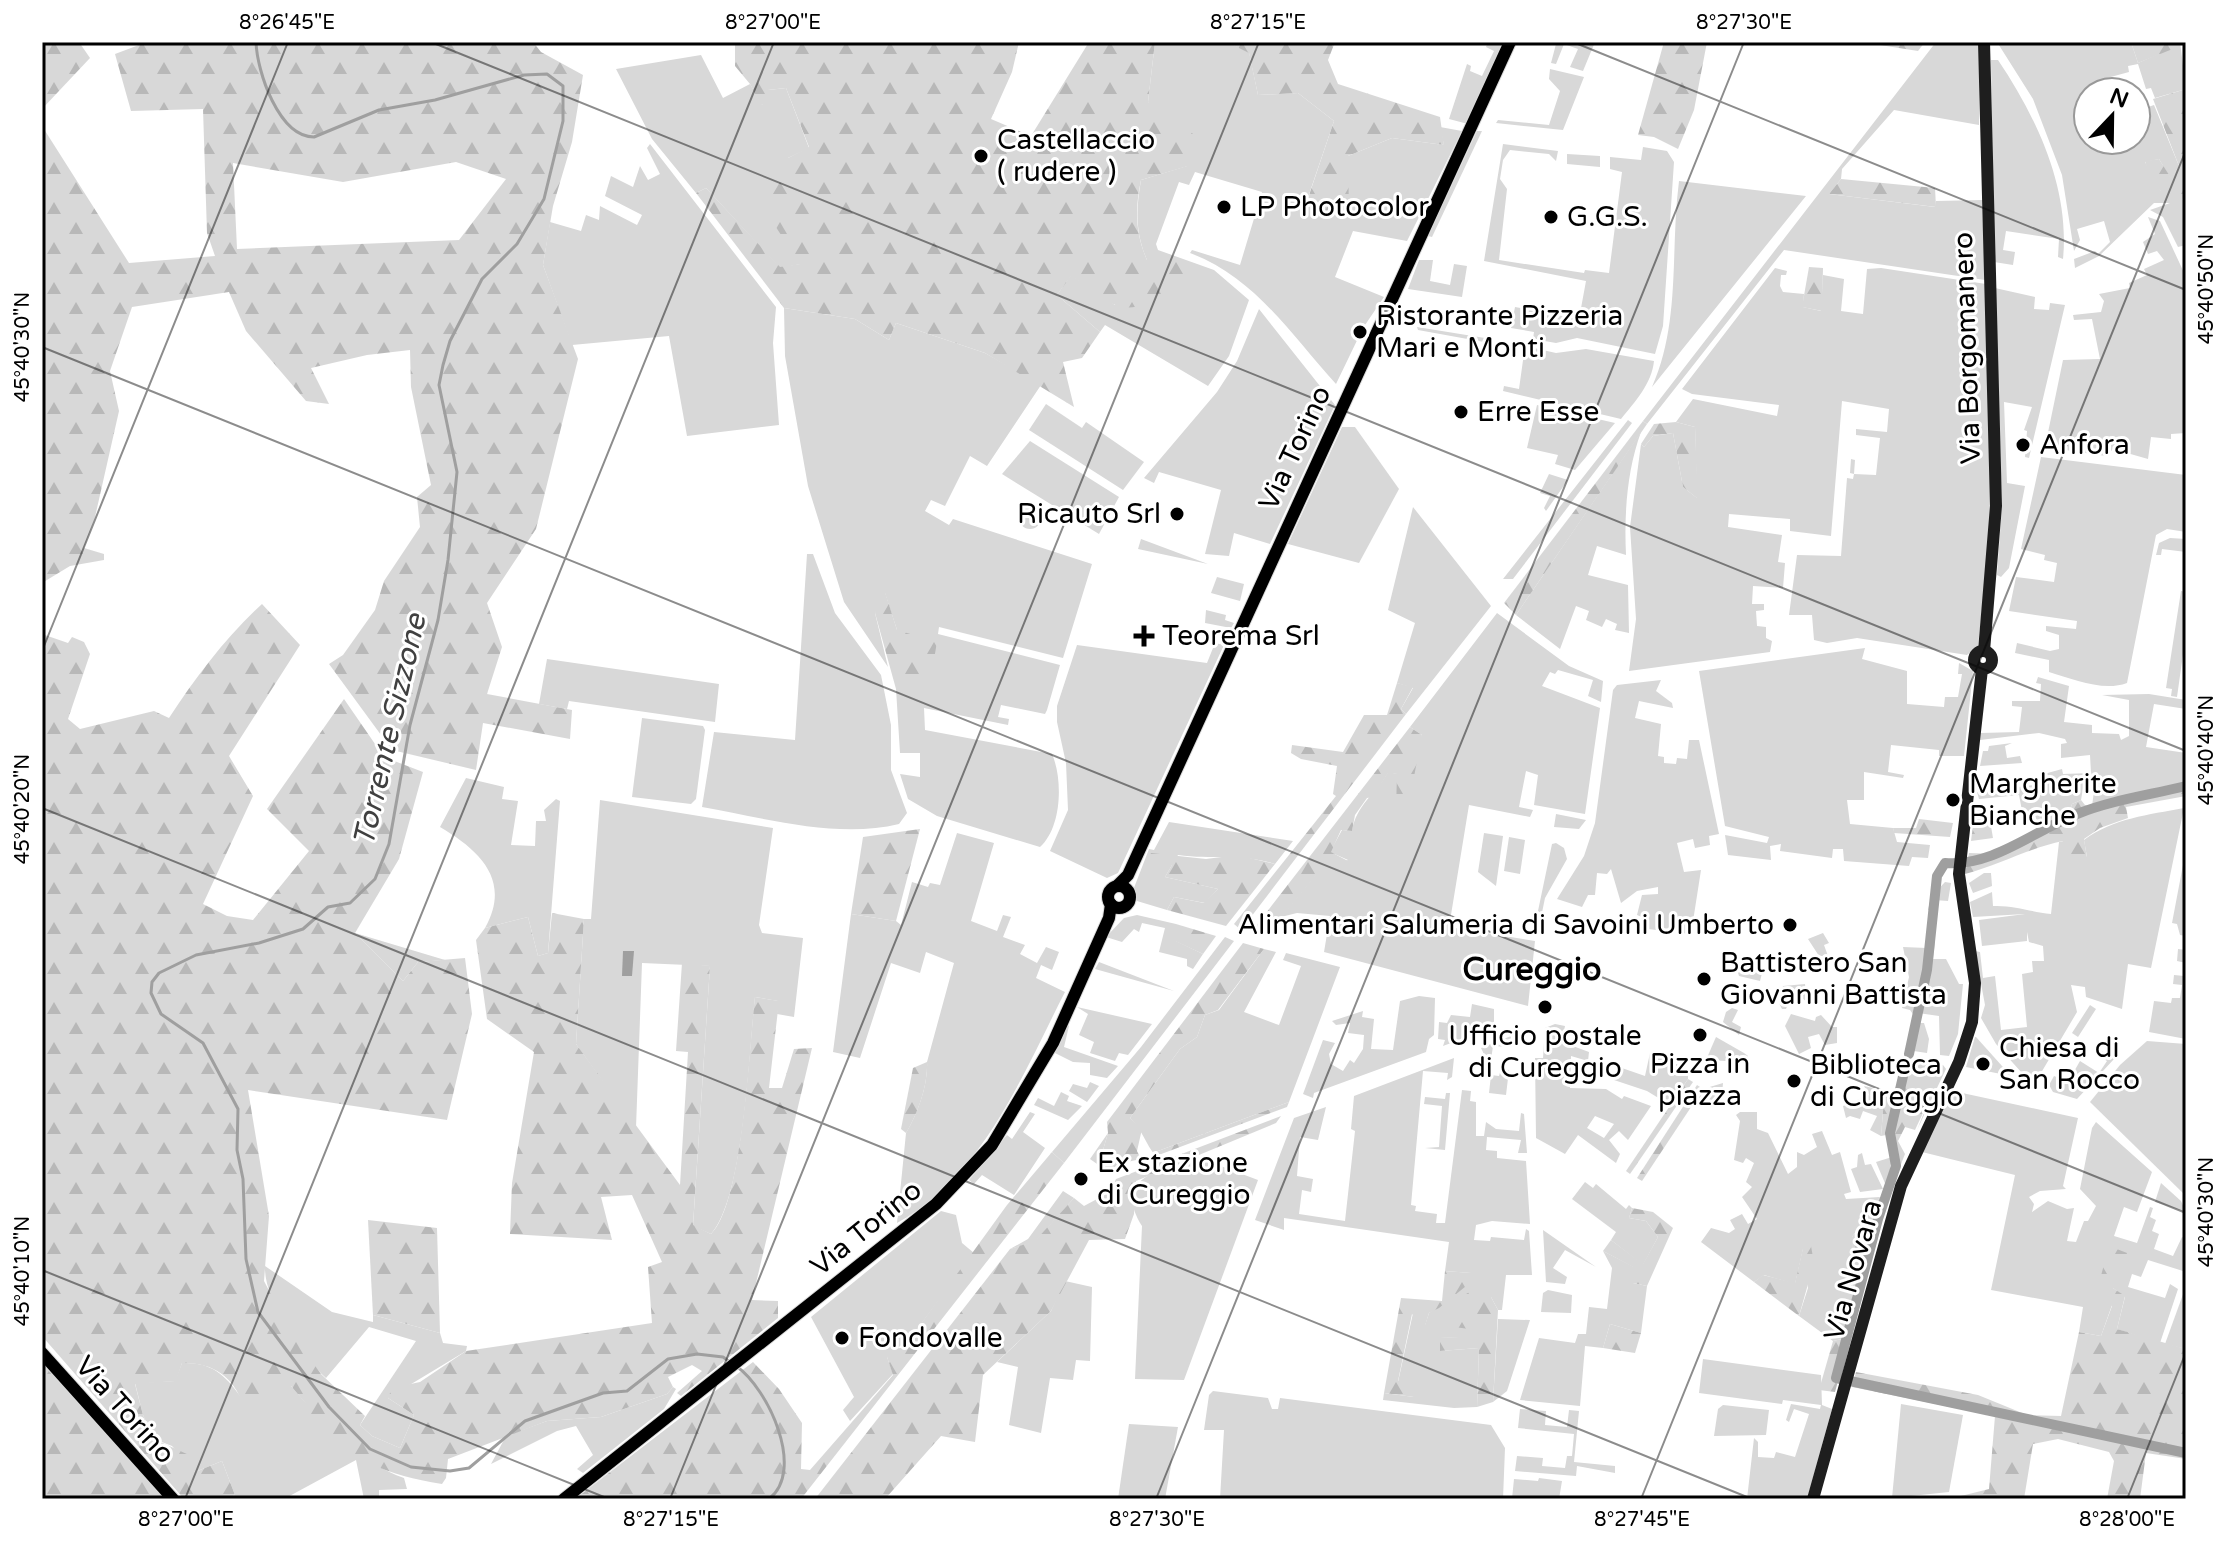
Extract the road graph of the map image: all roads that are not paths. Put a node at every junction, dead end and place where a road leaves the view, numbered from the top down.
1 (1510, 42) edge
2 (1984, 42) edge
3 (1122, 887) junction
4 (1115, 906) junction
5 (1959, 1062) joint
6 (42, 1353) edge
7 (173, 1499) edge
8 (564, 1499) edge
9 (1813, 1499) edge

1 - 3 main road, Via Torino
2 - 5 main road, Via Borgomanero
3 - 4 main road, Via Torino
3 - 4 main road, Via Torino
4 - 8 main road, Via Torino
5 - 9 main road, Via Novara
6 - 7 main road, Via Torino

